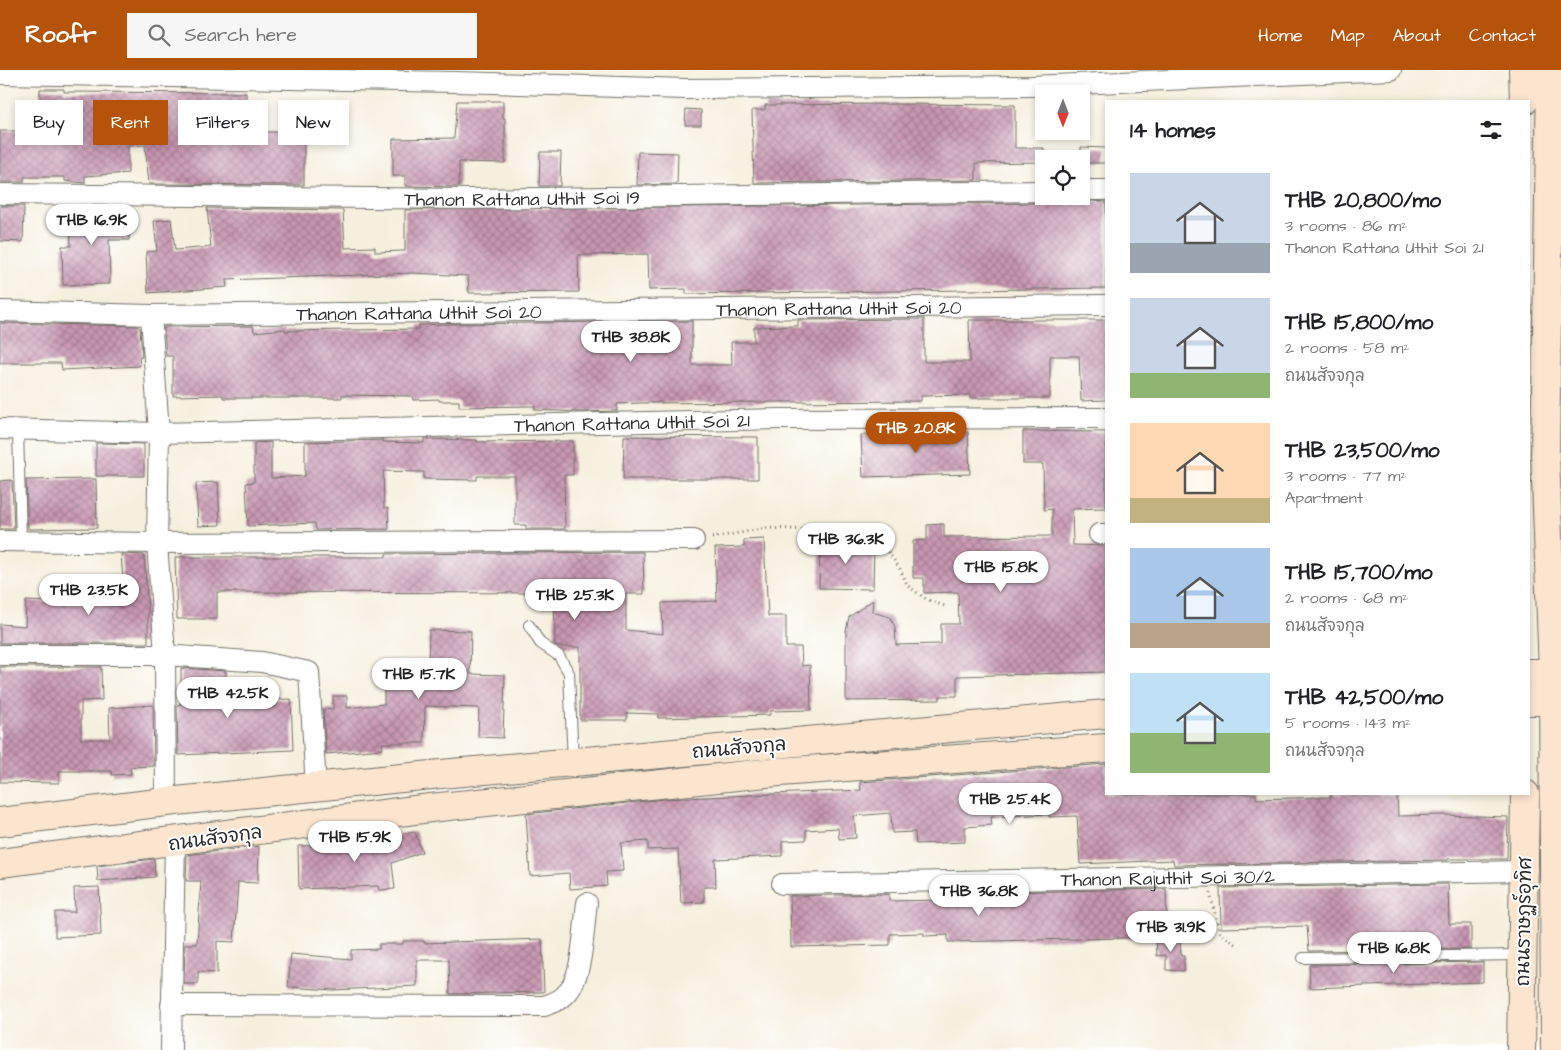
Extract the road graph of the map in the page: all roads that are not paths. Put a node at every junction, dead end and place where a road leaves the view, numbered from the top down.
1 (1391, 70) edge
2 (1523, 70) edge
3 (1550, 70) edge
4 (0, 74) edge
5 (1524, 100) edge
6 (1555, 180) edge
7 (1090, 190) edge
8 (1105, 190) edge
9 (1035, 191) edge
10 (0, 194) edge
11 (1555, 299) edge
12 (1105, 304) edge
13 (0, 311) edge
14 (151, 316) junction
15 (1105, 418) edge
16 (9, 430) edge
17 (158, 433) junction
18 (1554, 522) edge
19 (694, 540) road end
20 (0, 541) edge
21 (21, 541) junction
22 (157, 543) junction
23 (529, 625) dead end
24 (0, 655) edge
25 (165, 655) junction
26 (1548, 673) edge
27 (1548, 702) edge
28 (1105, 714) edge
29 (1105, 748) edge
30 (573, 762) junction
31 (373, 782) junction
32 (1558, 787) edge
33 (316, 788) junction
34 (1524, 795) edge
35 (166, 802) junction
36 (430, 808) junction
37 (2, 822) edge
38 (175, 842) junction
39 (7, 863) edge
40 (1524, 871) junction
41 (782, 884) dead end
42 (587, 904) dead end
43 (1522, 955) junction
44 (1303, 958) dead end
45 (1558, 977) edge
46 (171, 1005) junction
47 (1558, 1012) edge
48 (171, 1050) edge
49 (1521, 1050) edge
50 (1555, 1050) edge

1 - 4 street
2 - 5 street
3 - 6 street, ถนนราษฏร์อุทิศ
6 - 11 street, ถนนราษฏร์อุทิศ
7 - 8 street
9 - 10 street, Thanon Rattana Uthit Soi 19
11 - 18 street, ถนนราษฏร์อุทิศ
12 - 14 street, Thanon Rattana Uthit Soi 20
13 - 14 street, Thanon Rattana Uthit Soi 20
14 - 17 street
15 - 17 street, Thanon Rattana Uthit Soi 21
16 - 17 street, Thanon Rattana Uthit Soi 21
16 - 21 lane
17 - 22 street
18 - 26 street, ถนนราษฏร์อุทิศ
19 - 22 street
20 - 21 street
21 - 22 street
22 - 25 street
23 - 30 lane
24 - 25 street
25 - 33 street
25 - 35 street
26 - 27 street, ถนนราษฏร์อุทิศ
27 - 32 street, ถนนราษฏร์อุทิศ
28 - 30 street, ถนนสัจจกุล
29 - 36 street, ถนนสัจจกุล
30 - 31 street, ถนนสัจจกุล
31 - 33 street, ถนนสัจจกุล
31 - 36 street
32 - 45 street, ถนนราษฏร์อุทิศ
33 - 35 street, ถนนสัจจกุล
34 - 40 street, ถนนราษฏร์อุทิศ
35 - 37 street, ถนนสัจจกุล
36 - 38 street, ถนนสัจจกุล
37 - 39 street
38 - 39 street, ถนนสัจจกุล
38 - 46 street
40 - 41 street, Thanon Rajuthit Soi 30/2
40 - 43 street, ถนนราษฏร์อุทิศ
42 - 46 street
43 - 44 lane
43 - 49 street, ถนนราษฏร์อุทิศ
45 - 47 street, ถนนราษฏร์อุทิศ
46 - 48 street
47 - 50 street, ถนนราษฏร์อุทิศ

